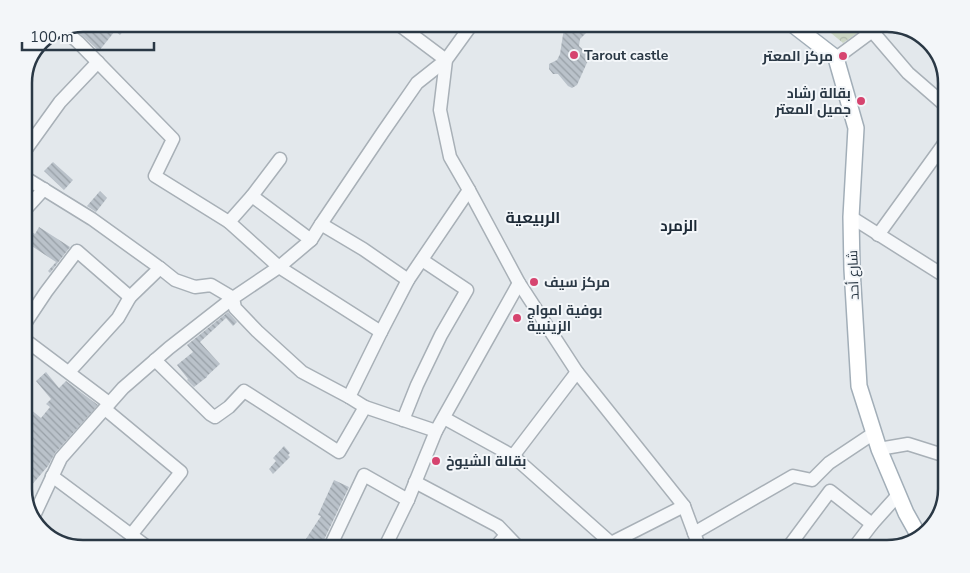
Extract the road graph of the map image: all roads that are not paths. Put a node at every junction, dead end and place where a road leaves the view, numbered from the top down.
1 (409, 32) edge
2 (466, 32) edge
3 (802, 32) edge
4 (872, 32) edge
5 (880, 32) edge
6 (69, 34) edge
7 (836, 58) junction
8 (446, 60) junction
9 (98, 62) junction
10 (937, 98) edge
11 (33, 140) edge
12 (937, 153) edge
13 (280, 159) dead end
14 (33, 183) edge
15 (44, 189) junction
16 (470, 190) junction
17 (252, 196) junction
18 (33, 201) edge
19 (851, 217) junction
20 (229, 222) junction
21 (321, 224) junction
22 (878, 234) junction
23 (311, 240) junction
24 (422, 260) junction
25 (160, 268) junction
26 (279, 268) junction
27 (937, 272) edge
28 (408, 280) junction
29 (519, 283) junction
30 (130, 298) junction
31 (233, 298) junction
32 (33, 311) edge
33 (381, 332) junction
34 (33, 346) edge
35 (155, 360) junction
36 (68, 372) junction
37 (577, 372) junction
38 (349, 397) junction
39 (107, 406) junction
40 (365, 407) junction
41 (444, 418) junction
42 (403, 420) junction
43 (436, 430) junction
44 (874, 434) junction
45 (879, 449) junction
46 (938, 453) edge
47 (513, 456) junction
48 (52, 476) junction
49 (816, 476) junction
50 (415, 482) junction
51 (830, 491) junction
52 (898, 495) junction
53 (408, 500) junction
54 (684, 506) junction
55 (37, 510) edge
56 (872, 524) junction
57 (916, 531) edge
58 (694, 533) junction
59 (131, 535) junction
60 (506, 535) junction
61 (138, 540) edge
62 (333, 540) edge
63 (388, 540) edge
64 (502, 540) edge
65 (511, 540) edge
66 (602, 540) edge
67 (619, 540) edge
68 (697, 540) edge
69 (795, 540) edge
70 (860, 540) edge

1 - 8 street
2 - 8 street
3 - 7 main road
4 - 7 street
5 - 10 street
6 - 9 street
7 - 19 main road, شارع أحد
8 - 16 street
8 - 21 street
9 - 11 street
9 - 20 street
12 - 22 street
13 - 17 street
14 - 15 street
15 - 18 street
15 - 25 street
16 - 24 street
16 - 29 street
17 - 20 street
17 - 23 street
19 - 22 street
19 - 44 main road, شارع أحد
20 - 26 street
21 - 23 street
21 - 28 street
22 - 27 street
23 - 26 street
24 - 28 street
24 - 42 street
25 - 30 street
25 - 31 street
26 - 31 street
26 - 33 street
28 - 33 street
29 - 37 street
29 - 41 street
30 - 32 street
30 - 36 street
31 - 35 street
31 - 38 street
33 - 38 street
34 - 36 street
35 - 39 street
35 - 40 street
36 - 39 street
37 - 47 street
37 - 54 street
38 - 40 street
39 - 48 street
39 - 59 street
40 - 42 street
41 - 43 street
41 - 47 street
42 - 43 street
43 - 50 street
44 - 45 main road, شارع أحد
44 - 49 street
45 - 46 street
45 - 52 main road, شارع أحد
47 - 66 street
48 - 55 street
48 - 59 street
49 - 51 street
49 - 58 street
50 - 53 street
50 - 60 street
51 - 56 street
51 - 69 street
52 - 56 street
52 - 57 main road, شارع أحد
53 - 62 street
53 - 63 street
54 - 58 street
54 - 67 street
56 - 70 street
58 - 68 street
59 - 61 street
60 - 64 street
60 - 65 street

